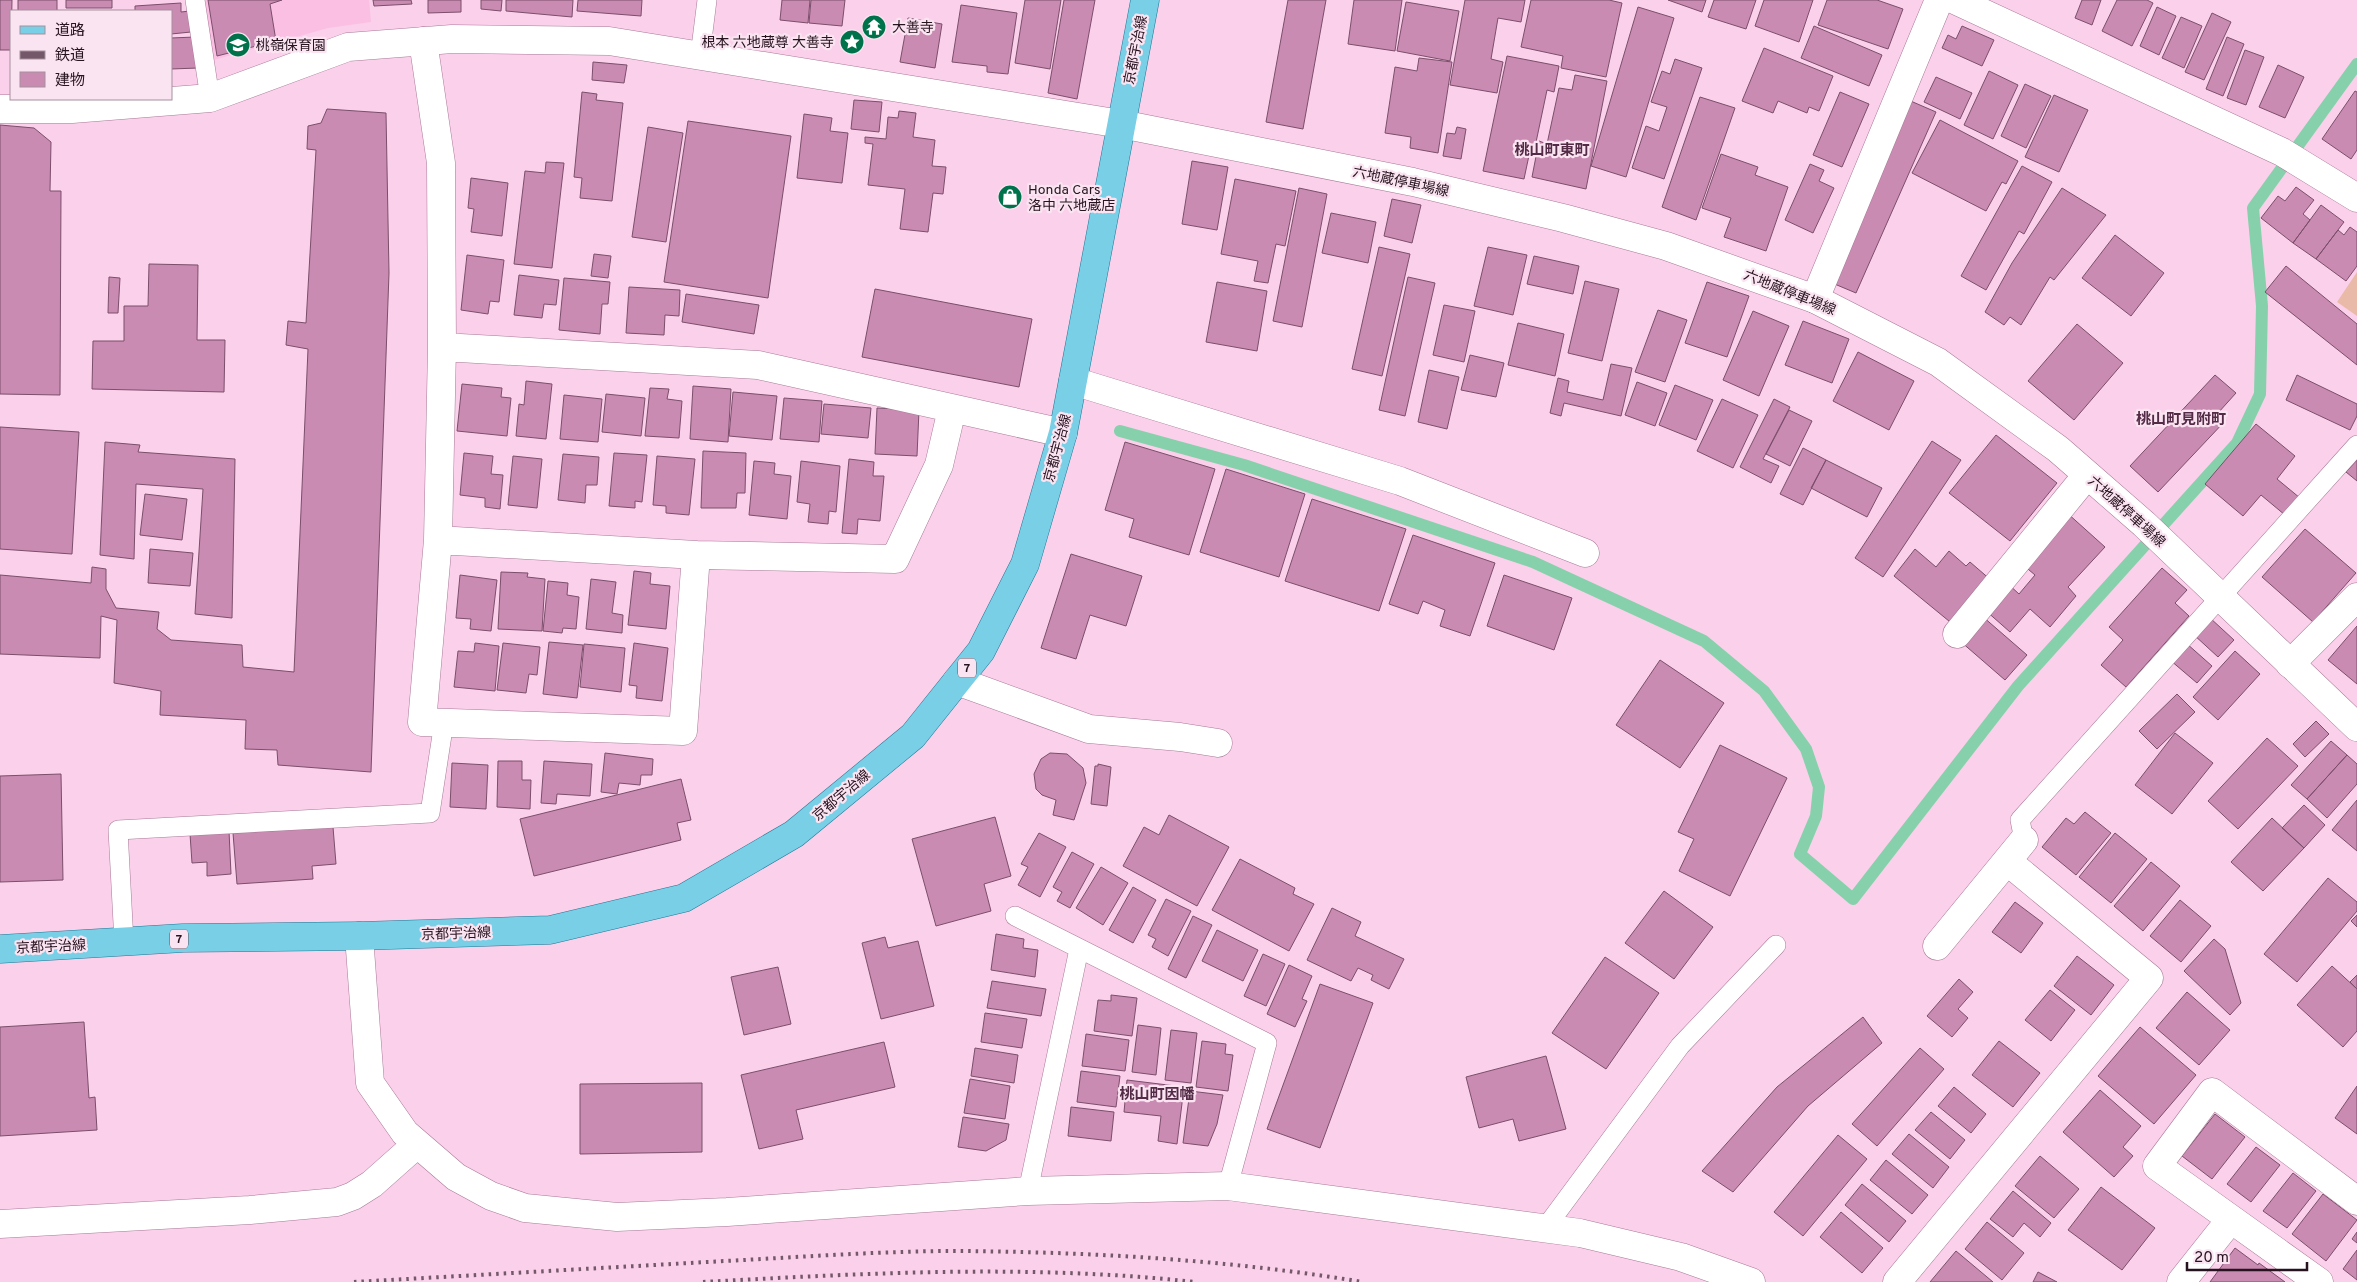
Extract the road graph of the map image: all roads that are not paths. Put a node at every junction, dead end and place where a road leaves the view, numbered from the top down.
1 (195, 0) edge
2 (707, 0) edge
3 (1145, 0) edge
4 (1939, 0) edge
5 (1955, 0) edge
6 (424, 41) junction
7 (700, 56) junction
8 (210, 98) junction
9 (0, 109) edge
10 (1121, 124) junction
11 (2357, 198) edge
12 (1815, 299) junction
13 (442, 347) junction
14 (1073, 381) junction
15 (952, 409) junction
16 (1063, 433) junction
17 (2357, 444) edge
18 (2087, 475) junction
19 (438, 540) junction
20 (1585, 553) dead end
21 (696, 555) junction
22 (2219, 597) junction
23 (2357, 597) edge
24 (1957, 634) dead end
25 (2290, 664) junction
26 (957, 680) junction
27 (444, 722) junction
28 (2357, 727) edge
29 (1218, 743) dead end
30 (2024, 840) joint
31 (2007, 861) junction
32 (1014, 916) dead end
33 (359, 936) junction
34 (124, 942) junction
35 (1776, 945) dead end
36 (1937, 946) dead end
37 (0, 949) edge
38 (1080, 949) junction
39 (417, 1144) junction
40 (1228, 1186) junction
41 (1028, 1191) junction
42 (2357, 1201) edge
43 (2231, 1219) junction
44 (0, 1224) edge
45 (1546, 1227) junction
46 (1751, 1282) edge
47 (1897, 1282) edge
48 (2181, 1282) edge
49 (2319, 1282) edge

1 - 8 lane
2 - 7 lane
3 - 10 main road, 京都宇治線 / 7
4 - 12 street
5 - 11 street
6 - 7 street, 六地蔵停車場線
6 - 8 street, 六地蔵停車場線
6 - 13 street
7 - 10 street, 六地蔵停車場線
8 - 9 street, 六地蔵停車場線
10 - 12 street, 六地蔵停車場線
10 - 14 main road, 京都宇治線 / 7
12 - 18 street, 六地蔵停車場線
13 - 15 street
13 - 19 street
14 - 16 main road, 京都宇治線 / 7
14 - 20 street
15 - 16 street
15 - 21 street
16 - 26 main road, 京都宇治線 / 7
17 - 22 lane
18 - 22 street, 六地蔵停車場線
18 - 24 street
19 - 21 street
19 - 27 street
21 - 27 street
22 - 25 street, 六地蔵停車場線
22 - 30 lane
23 - 25 street
25 - 28 street, 六地蔵停車場線
26 - 29 street
26 - 33 main road, 京都宇治線 / 7
27 - 34 lane
30 - 31 street
31 - 36 street
31 - 47 street
32 - 38 lane
33 - 34 main road, 京都宇治線 / 7
33 - 39 street
34 - 37 main road, 京都宇治線 / 7
35 - 45 lane
38 - 40 lane
38 - 41 lane
39 - 41 street
39 - 44 street
40 - 41 street
40 - 45 street
42 - 43 street
43 - 48 street
43 - 49 street
45 - 46 street

